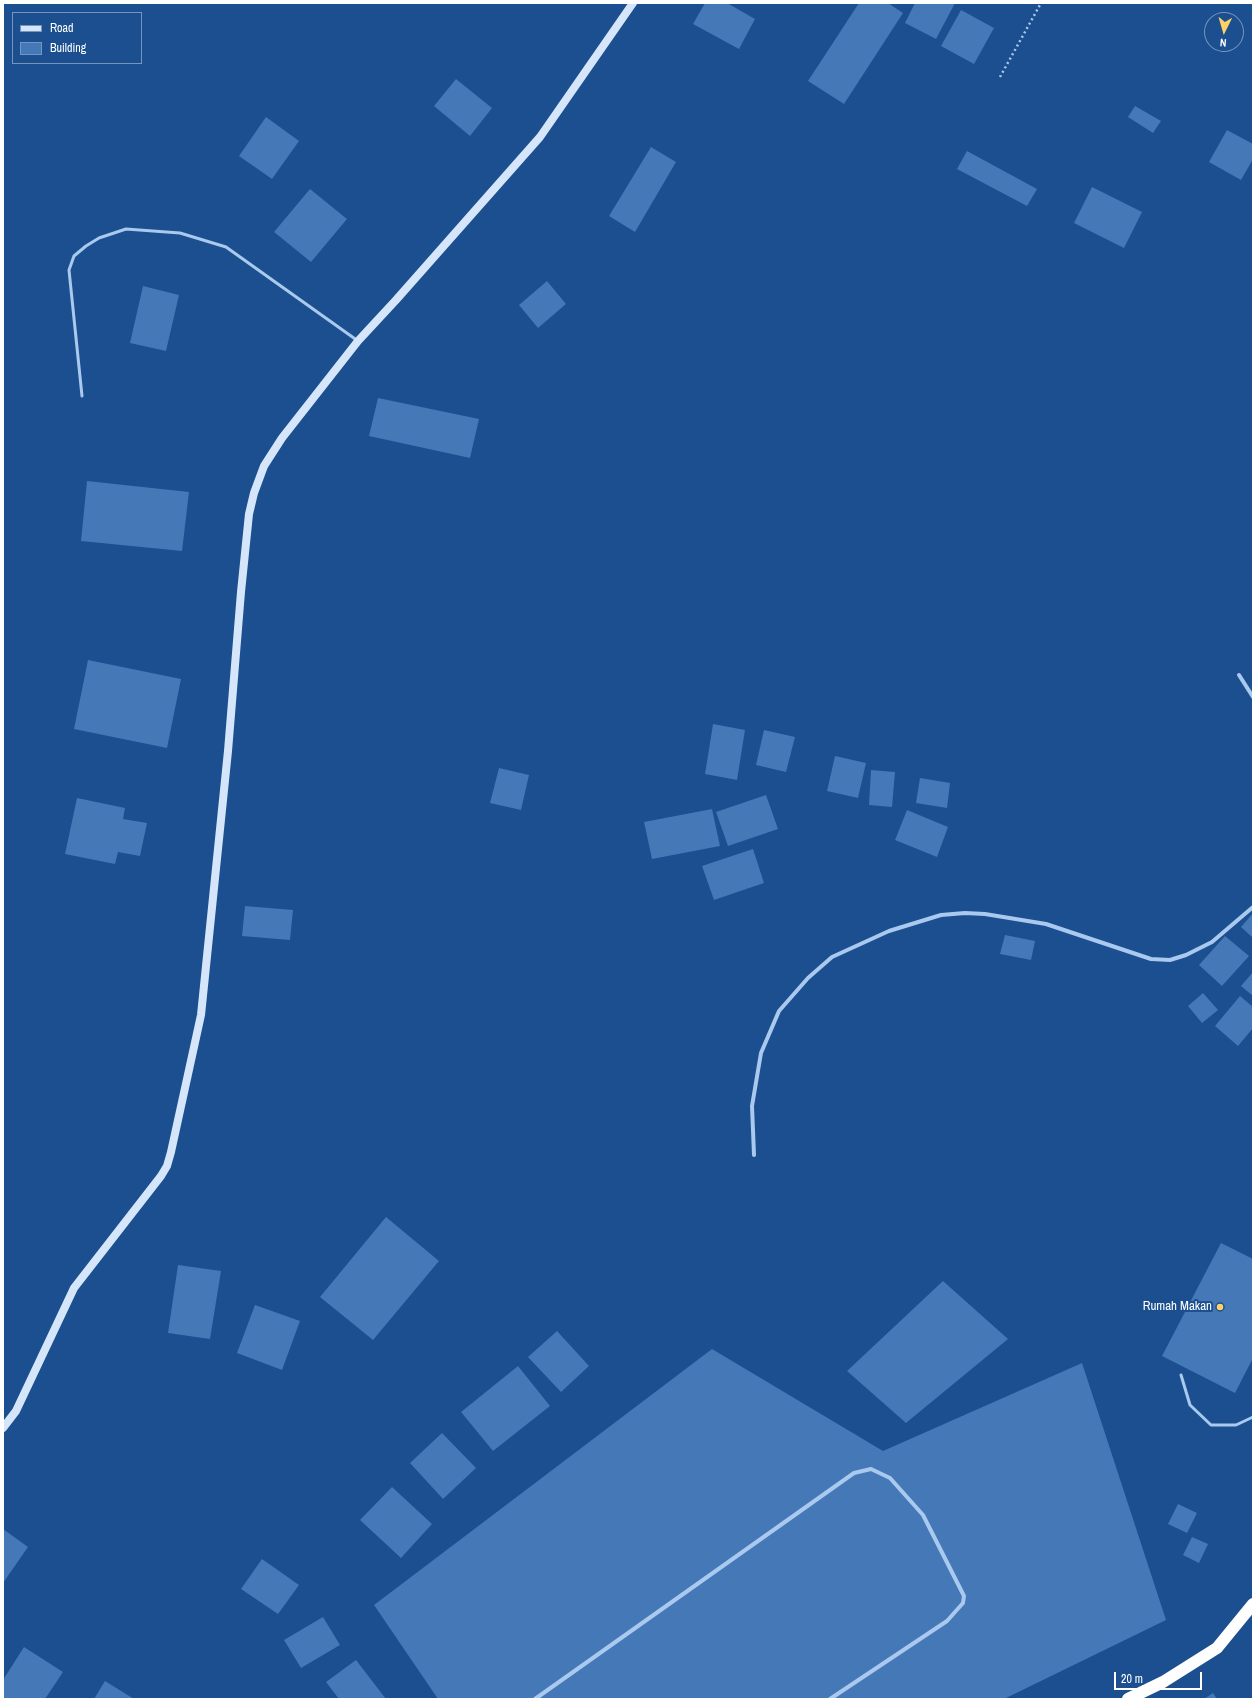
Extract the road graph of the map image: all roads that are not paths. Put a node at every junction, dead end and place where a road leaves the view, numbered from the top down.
1 (633, 3) edge
2 (358, 340) junction
3 (82, 396) dead end
4 (1239, 675) dead end
5 (1253, 697) edge
6 (1253, 907) edge
7 (754, 1155) dead end
8 (1181, 1375) dead end
9 (1253, 1417) edge
10 (3, 1428) edge
11 (1253, 1604) edge
12 (535, 1699) edge
13 (830, 1699) edge
14 (1128, 1699) edge

1 - 2 main road
2 - 3 lane
2 - 10 main road
4 - 5 street
6 - 7 street
8 - 9 lane
11 - 14 highway
12 - 13 street

